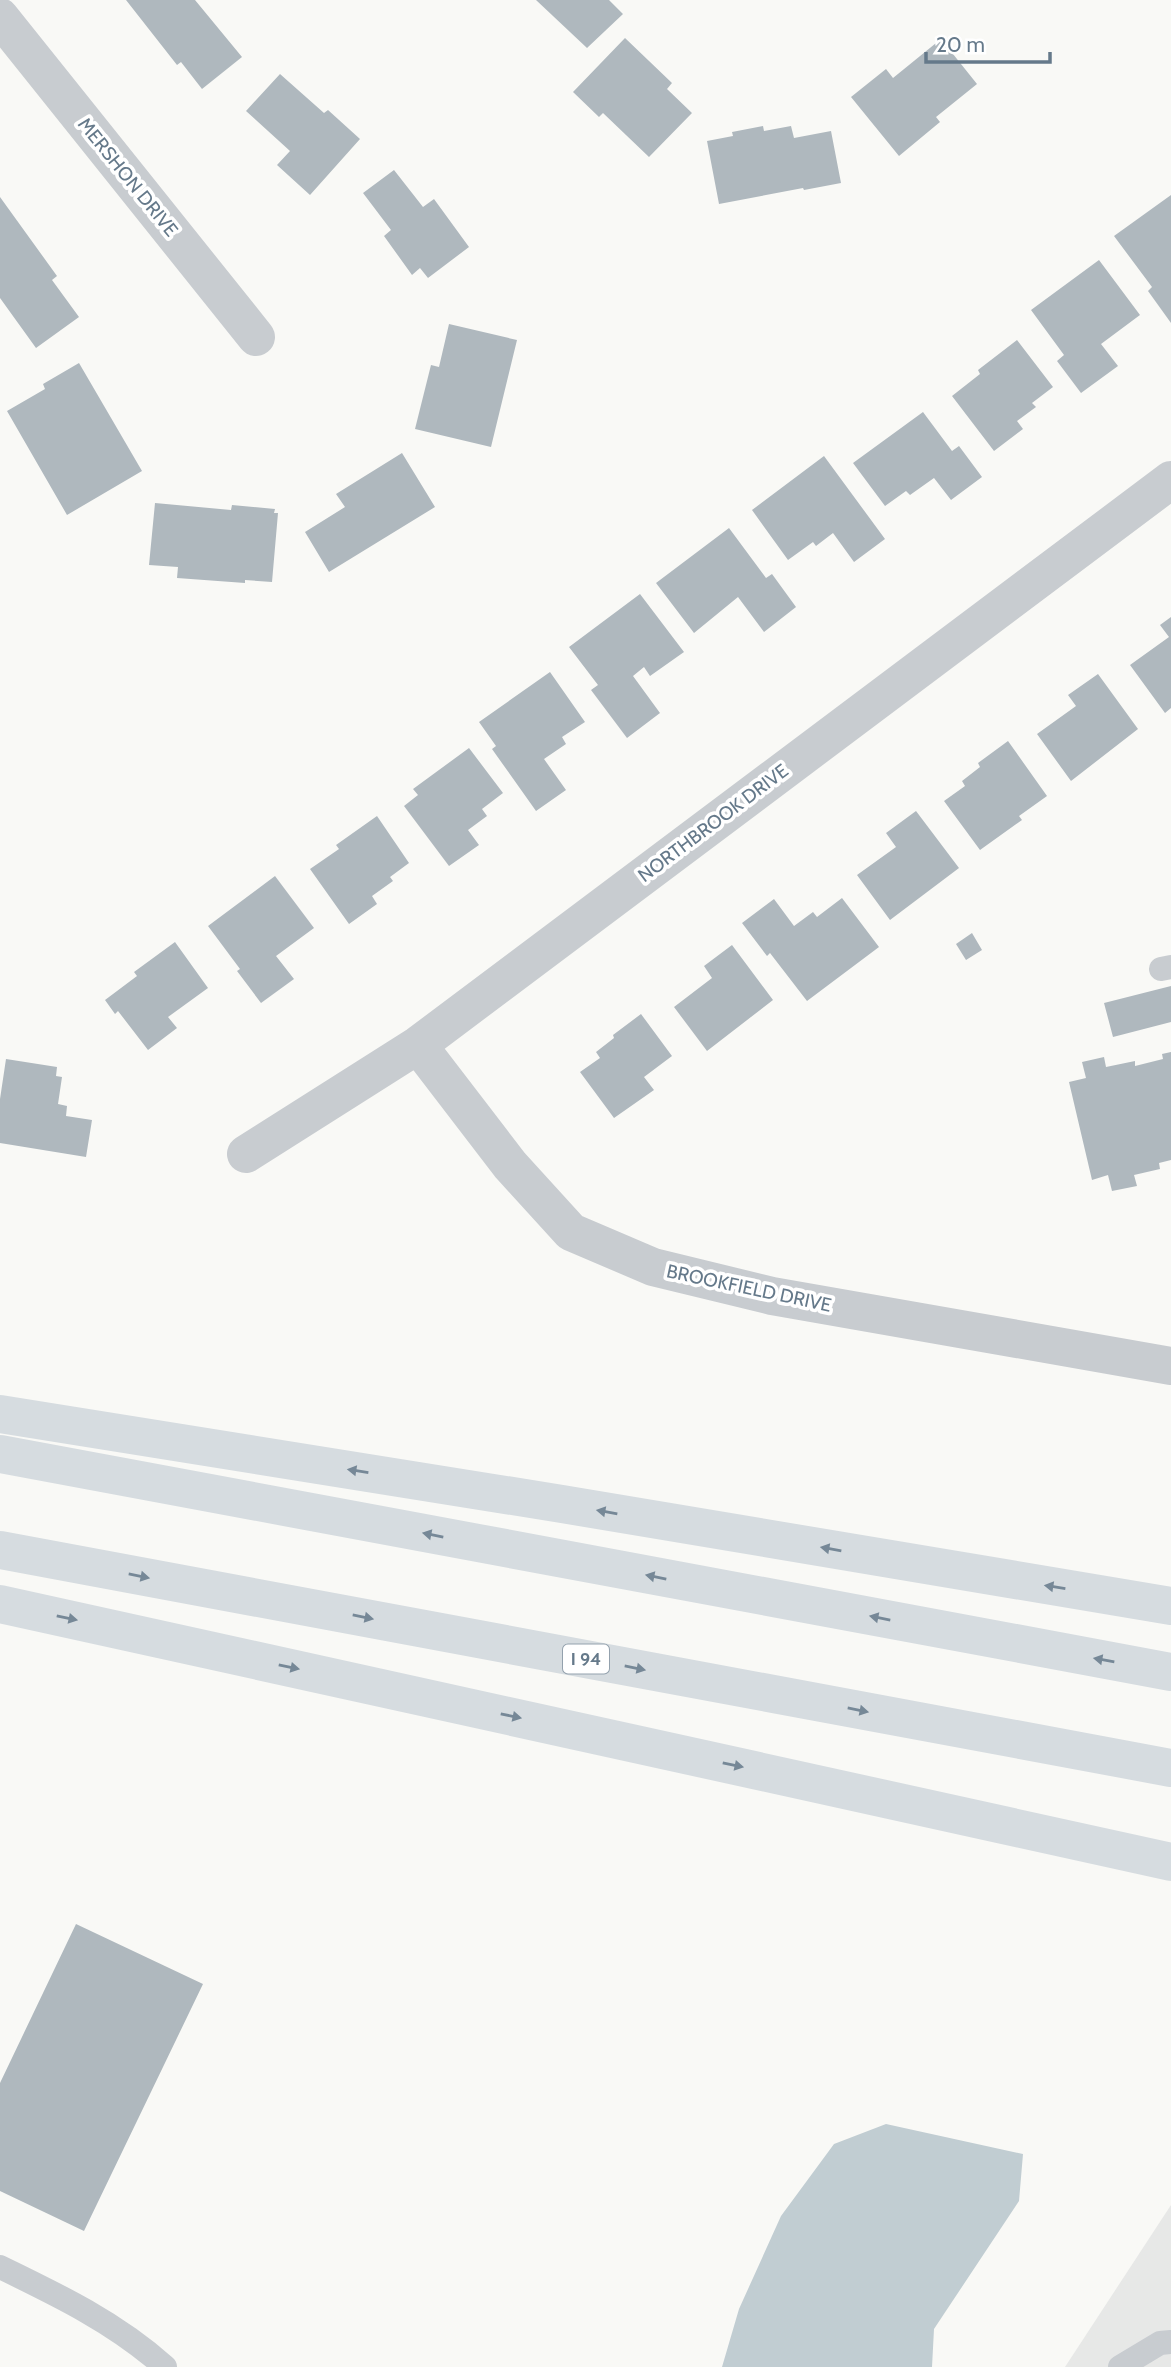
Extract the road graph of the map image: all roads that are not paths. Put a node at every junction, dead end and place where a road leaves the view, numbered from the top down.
1 (0, 16) edge
2 (256, 337) dead end
3 (1171, 480) edge
4 (418, 1045) junction
5 (246, 1154) dead end
6 (1171, 1366) edge
7 (0, 1413) edge
8 (0, 1454) edge
9 (0, 1550) edge
10 (0, 1604) edge
11 (1171, 1606) edge
12 (1171, 1672) edge
13 (1171, 1768) edge
14 (1171, 1862) edge
15 (0, 2267) edge
16 (1171, 2342) edge
17 (165, 2367) edge
18 (1120, 2367) edge

1 - 2 street, MERSHON DRIVE
3 - 4 street, NORTHBROOK DRIVE
4 - 5 street, NORTHBROOK DRIVE
4 - 6 street, BROOKFIELD DRIVE
11 -> 7 highway
12 -> 8 highway
9 -> 13 highway, I 94
10 -> 14 highway
15 - 17 lane
16 - 18 lane

